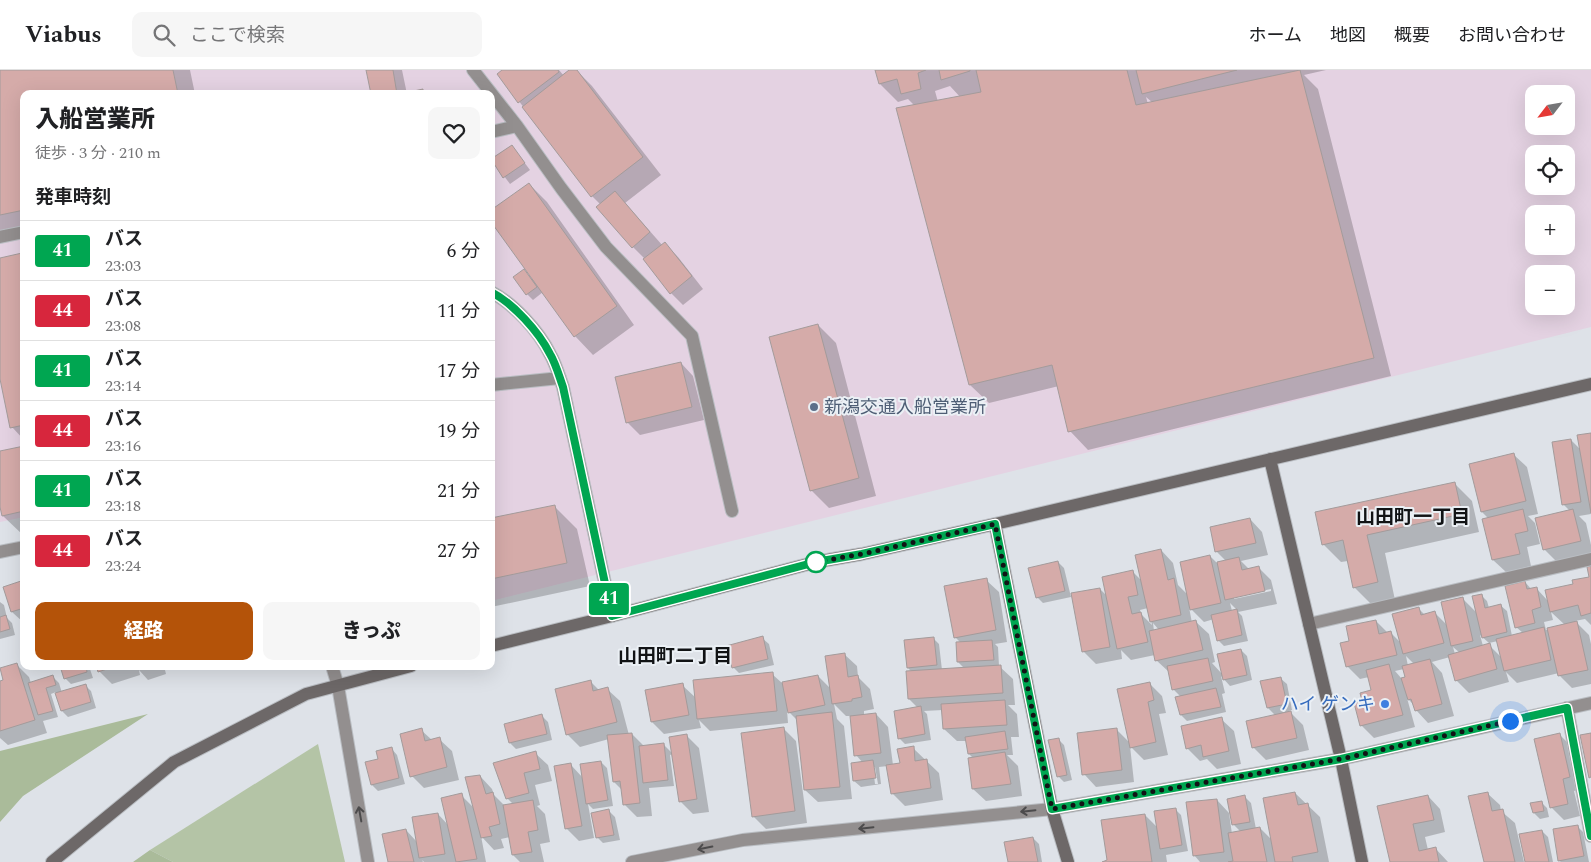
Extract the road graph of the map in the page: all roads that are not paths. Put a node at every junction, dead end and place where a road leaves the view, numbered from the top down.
1 (473, 70) edge
2 (489, 90) edge
3 (495, 98) edge
4 (517, 126) junction
5 (495, 131) edge
6 (20, 233) edge
7 (0, 237) edge
8 (495, 295) edge
9 (560, 378) junction
10 (1591, 384) edge
11 (495, 385) edge
12 (1270, 459) junction
13 (732, 511) dead end
14 (995, 524) junction
15 (20, 548) edge
16 (0, 552) edge
17 (1591, 558) edge
18 (612, 616) junction
19 (1309, 624) junction
20 (495, 645) edge
21 (333, 670) edge
22 (396, 670) edge
23 (338, 686) junction
24 (1591, 703) edge
25 (1567, 708) junction
26 (1341, 759) junction
27 (1052, 809) junction
28 (1591, 836) edge
29 (52, 862) edge
30 (368, 862) edge
31 (632, 862) edge
32 (1068, 862) edge
33 (1362, 862) edge

1 - 2 street
3 - 4 street
4 - 5 street
4 - 13 street
6 - 7 street
8 - 9 street
9 - 11 street
9 - 18 street
10 - 12 street
12 - 14 street
12 - 19 street
14 - 18 street
14 - 27 street
15 - 16 street
17 - 19 street
18 - 20 street
19 - 26 street
21 - 23 street
22 - 23 street
23 - 29 street
30 -> 23 street
24 - 25 street
25 - 26 street
25 - 28 street
26 - 27 street
26 - 33 street
27 -> 31 street
27 - 32 street

